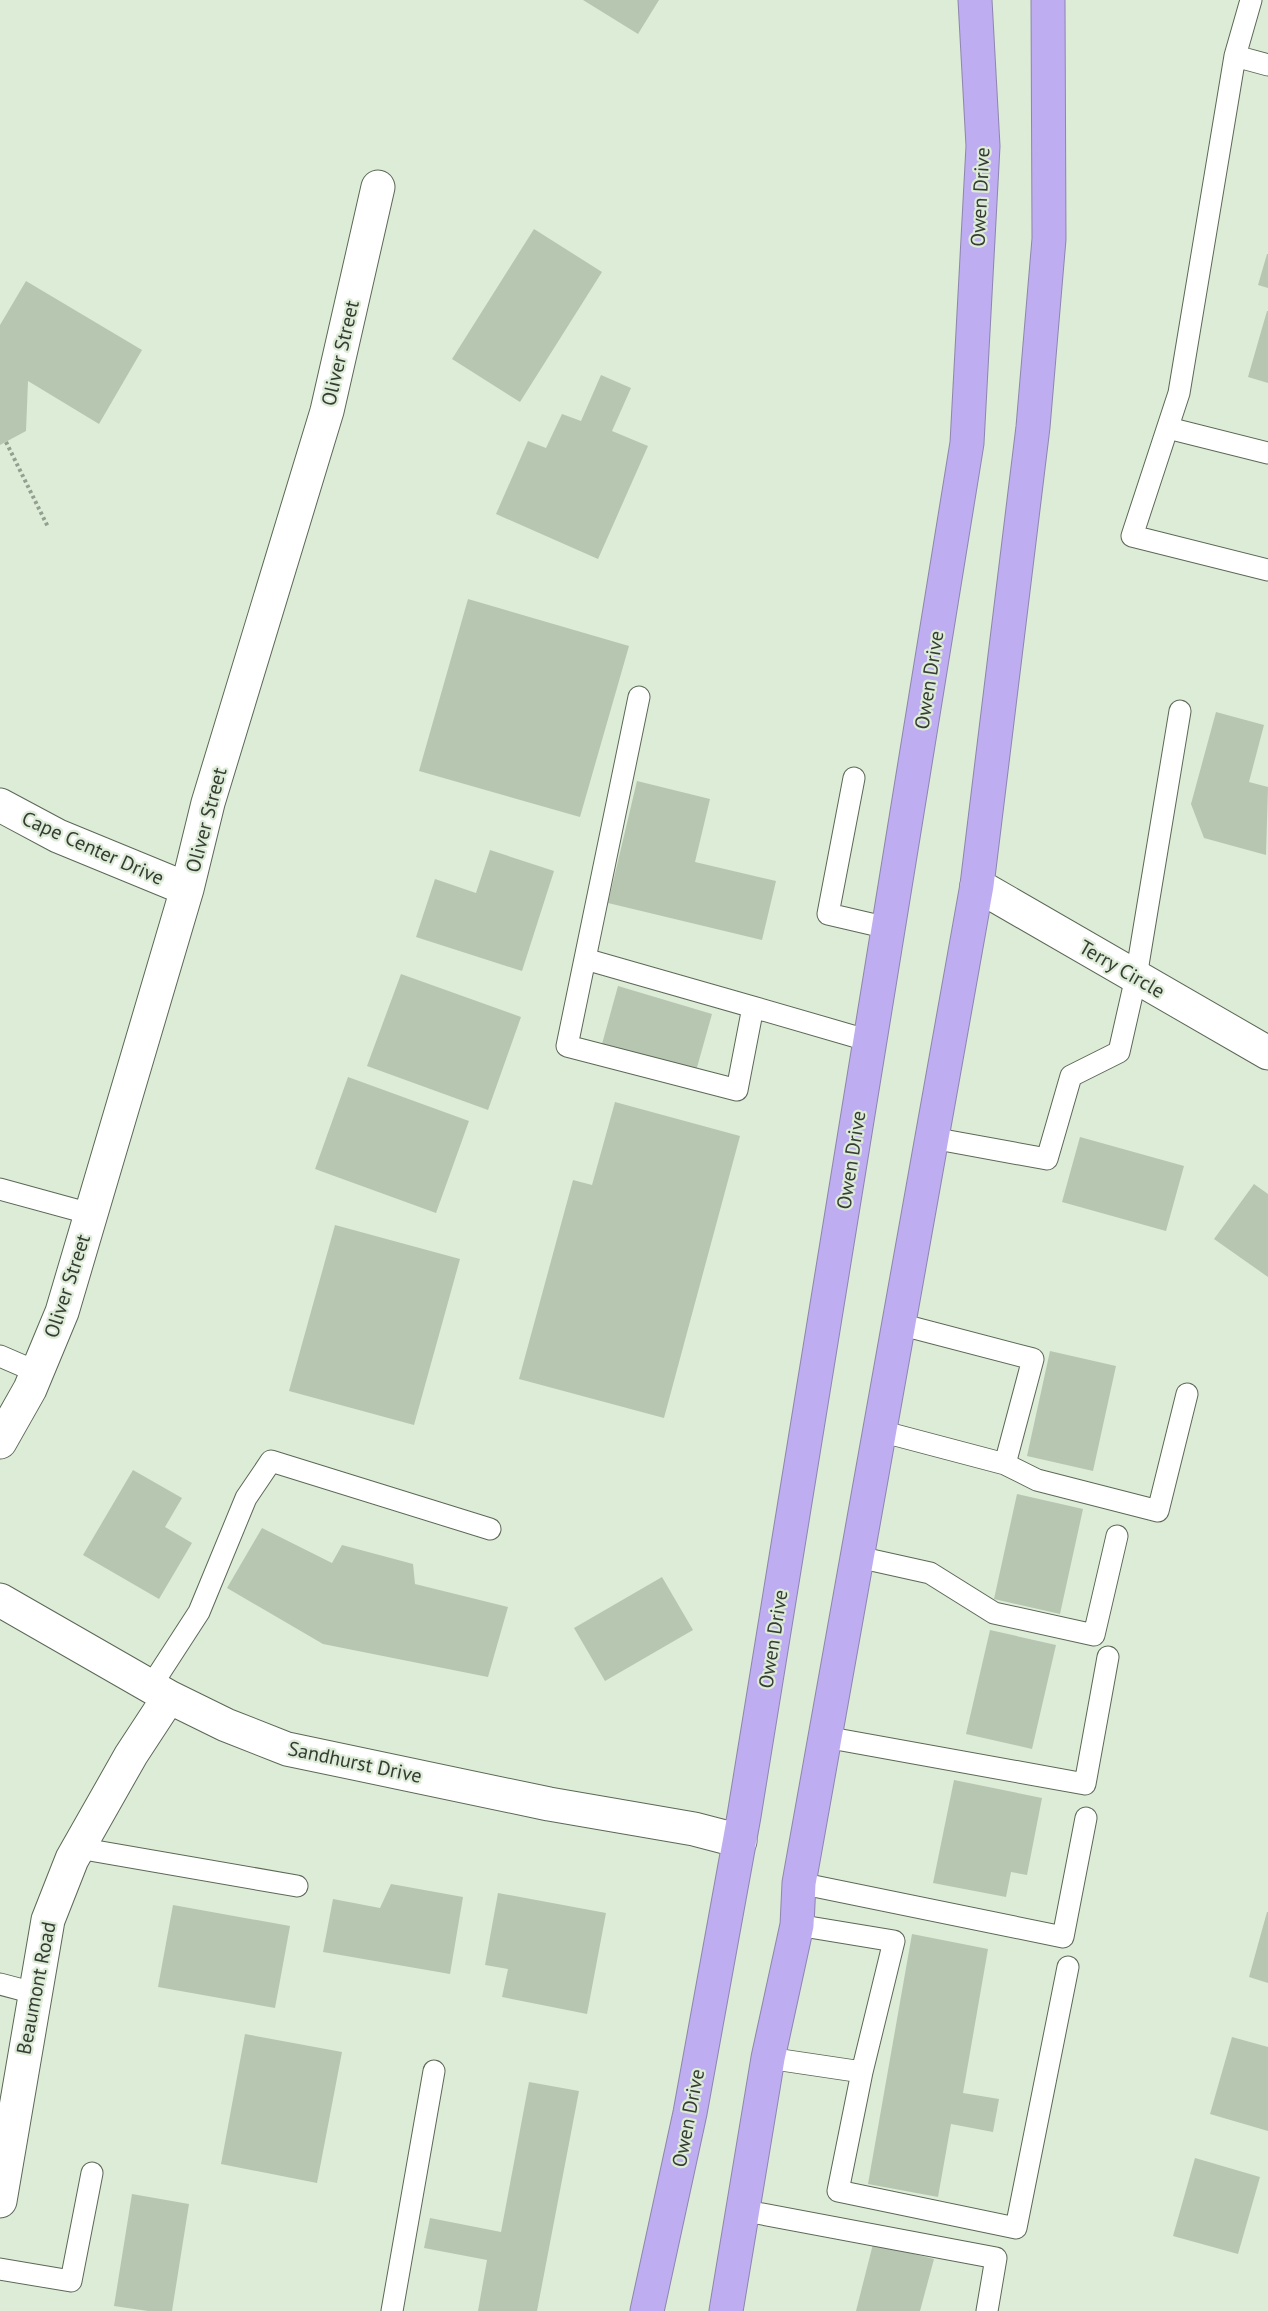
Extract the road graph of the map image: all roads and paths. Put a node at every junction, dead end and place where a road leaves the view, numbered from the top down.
1 (975, 0) edge
2 (1048, 0) edge
3 (1251, 0) edge
4 (1235, 56) junction
5 (1268, 65) edge
6 (378, 187) dead end
7 (1168, 428) junction
8 (6, 442) dead end
9 (1268, 453) edge
10 (48, 527) dead end
11 (1268, 570) edge
12 (639, 697) dead end
13 (1180, 711) dead end
14 (854, 778) dead end
15 (1, 809) edge
16 (977, 885) junction
17 (187, 889) junction
18 (888, 928) junction
19 (585, 958) junction
20 (1136, 977) junction
21 (753, 1007) junction
22 (870, 1041) junction
23 (1268, 1053) edge
24 (932, 1138) junction
25 (0, 1189) edge
26 (91, 1214) junction
27 (899, 1324) junction
28 (0, 1356) edge
29 (37, 1372) junction
30 (1187, 1394) dead end
31 (880, 1431) junction
32 (0, 1442) edge
33 (1005, 1464) junction
34 (490, 1529) dead end
35 (1117, 1536) dead end
36 (858, 1557) junction
37 (0, 1600) edge
38 (1107, 1657) dead end
39 (160, 1691) junction
40 (825, 1737) junction
41 (1086, 1818) dead end
42 (740, 1841) junction
43 (78, 1848) junction
44 (799, 1883) junction
45 (297, 1886) dead end
46 (797, 1924) junction
47 (1068, 1967) dead end
48 (0, 1984) edge
49 (34, 1993) junction
50 (768, 2058) junction
51 (434, 2071) dead end
52 (862, 2072) junction
53 (4, 2147) edge
54 (92, 2173) dead end
55 (0, 2201) edge
56 (741, 2210) junction
57 (0, 2269) edge
58 (392, 2311) edge
59 (647, 2311) edge
60 (726, 2311) edge
61 (987, 2311) edge

1 - 18 highway, Owen Drive
2 - 16 highway
3 - 4 lane
4 - 5 lane
4 - 7 lane
6 - 17 street, Oliver Street
7 - 9 lane
7 - 11 lane
8 - 10 path
12 - 19 lane
13 - 20 lane
14 - 18 lane
15 - 17 street, Cape Center Drive
16 - 20 street, Terry Circle
16 - 24 highway
17 - 26 street, Oliver Street
18 - 22 highway, Owen Drive
19 - 21 lane
19 - 21 lane
20 - 23 street, Terry Circle
20 - 24 lane
21 - 22 lane
22 - 42 highway, Owen Drive
24 - 27 highway
25 - 26 lane
26 - 29 street, Oliver Street
27 - 31 highway
27 - 33 lane
28 - 29 lane
29 - 32 street, Oliver Street
30 - 33 lane
31 - 33 lane
31 - 36 highway
34 - 39 lane
35 - 36 lane
36 - 40 highway
37 - 39 street, Sandhurst Drive
38 - 40 lane
39 - 42 street, Sandhurst Drive
39 - 43 street, Beaumont Road
40 - 44 highway
41 - 44 lane
42 - 59 highway, Owen Drive
43 - 45 lane
43 - 49 street, Beaumont Road
44 - 46 highway
46 - 50 highway
46 - 52 lane
47 - 52 lane
48 - 49 lane
49 - 53 street, Beaumont Road
50 - 52 lane
50 - 56 highway
51 - 58 lane
53 - 55 street, Beaumont Road
54 - 57 lane
56 - 60 highway
56 - 61 lane

